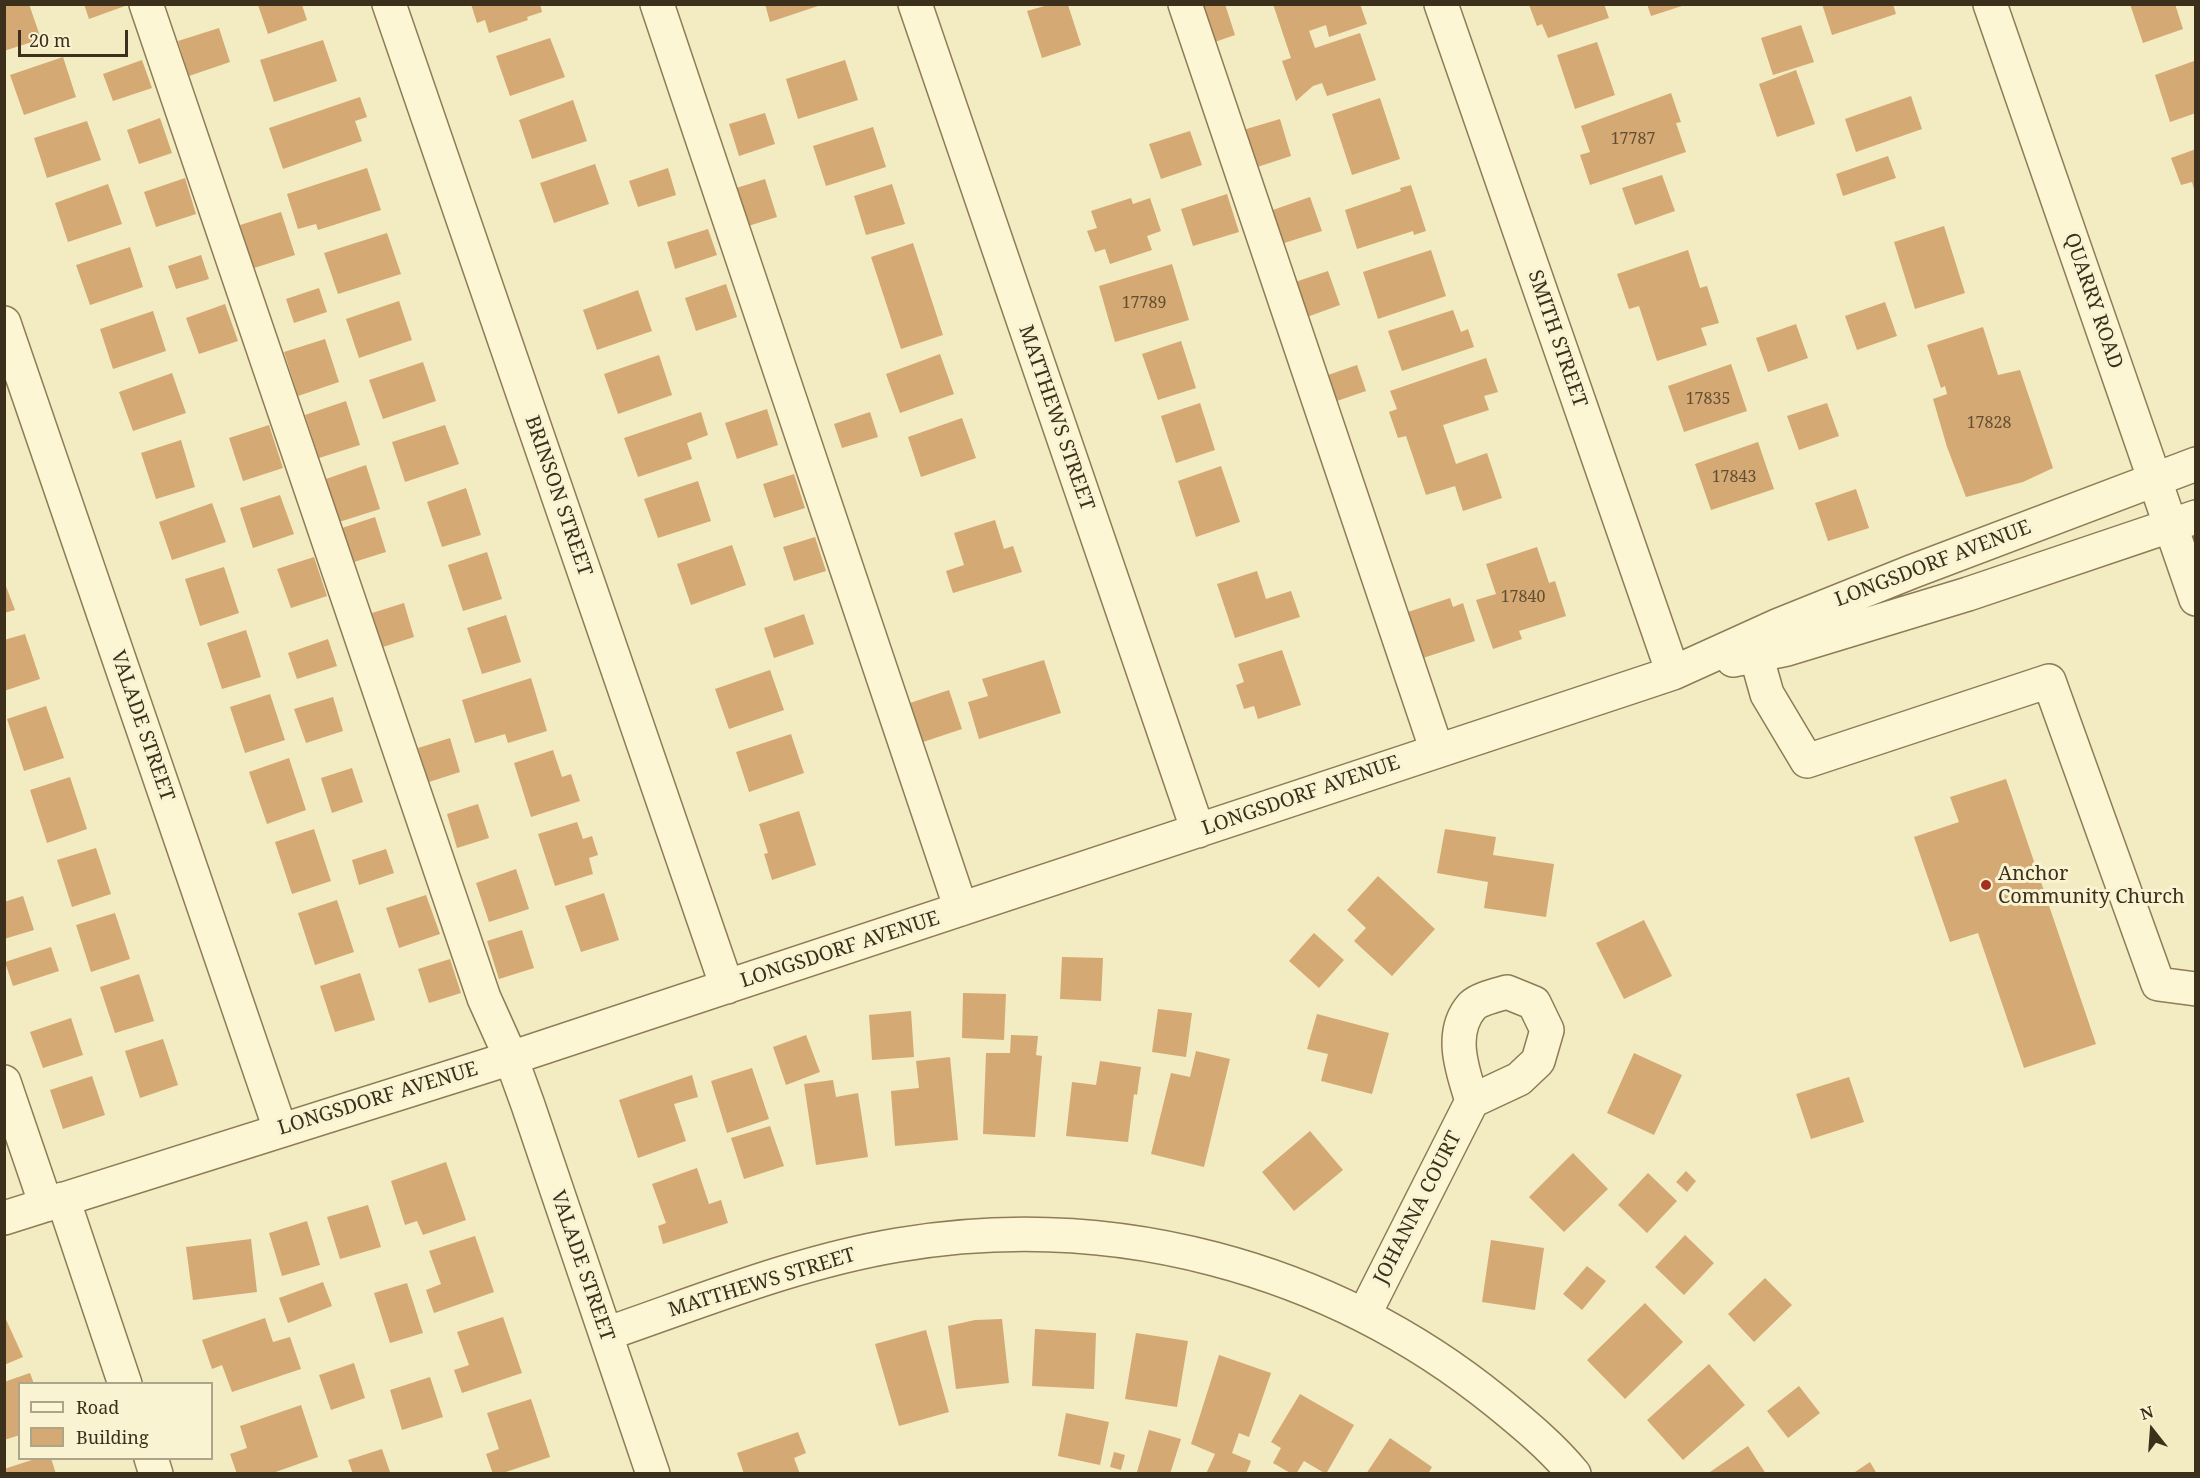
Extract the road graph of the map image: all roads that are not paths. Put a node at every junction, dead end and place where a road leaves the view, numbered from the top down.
1 (146, 4) edge
2 (389, 4) edge
3 (657, 4) edge
4 (915, 4) edge
5 (1185, 4) edge
6 (1441, 4) edge
7 (1990, 4) edge
8 (4, 323) edge
9 (2196, 464) edge
10 (2155, 480) junction
11 (2183, 521) edge
12 (2196, 599) edge
13 (1756, 656) junction
14 (1672, 673) junction
15 (1437, 751) junction
16 (1198, 831) junction
17 (961, 909) junction
18 (727, 987) junction
19 (2196, 989) edge
20 (511, 1058) junction
21 (4, 1082) edge
22 (1472, 1101) dead end
23 (280, 1130) junction
24 (55, 1202) junction
25 (4, 1218) edge
26 (1364, 1315) junction
27 (606, 1334) junction
28 (125, 1382) edge
29 (652, 1473) edge
30 (1574, 1473) edge

1 - 20 street, VALADE STREET
2 - 18 street, BRINSON STREET
3 - 17 street
4 - 16 street, MATTHEWS STREET
5 - 15 street
6 - 14 street, SMITH STREET
7 - 10 street, QUARRY ROAD
8 - 23 street, VALADE STREET
9 - 10 street, LONGSDORF AVENUE
10 - 11 street, QUARRY ROAD
10 - 14 street, LONGSDORF AVENUE
11 - 12 street, QUARRY ROAD
11 - 13 street, LONGSDORF AVENUE
13 - 14 street, LONGSDORF AVENUE
13 - 19 street
14 - 15 street, LONGSDORF AVENUE
15 - 16 street, LONGSDORF AVENUE
16 - 17 street, LONGSDORF AVENUE
17 - 18 street, LONGSDORF AVENUE
18 - 20 street, LONGSDORF AVENUE
20 - 23 street, LONGSDORF AVENUE
20 - 27 street, VALADE STREET
21 - 24 street
22 - 26 street, JOHANNA COURT
23 - 24 street, LONGSDORF AVENUE
24 - 25 street, LONGSDORF AVENUE
24 - 28 street
26 - 27 street, MATTHEWS STREET
26 - 30 street, MATTHEWS STREET
27 - 29 street, VALADE STREET

